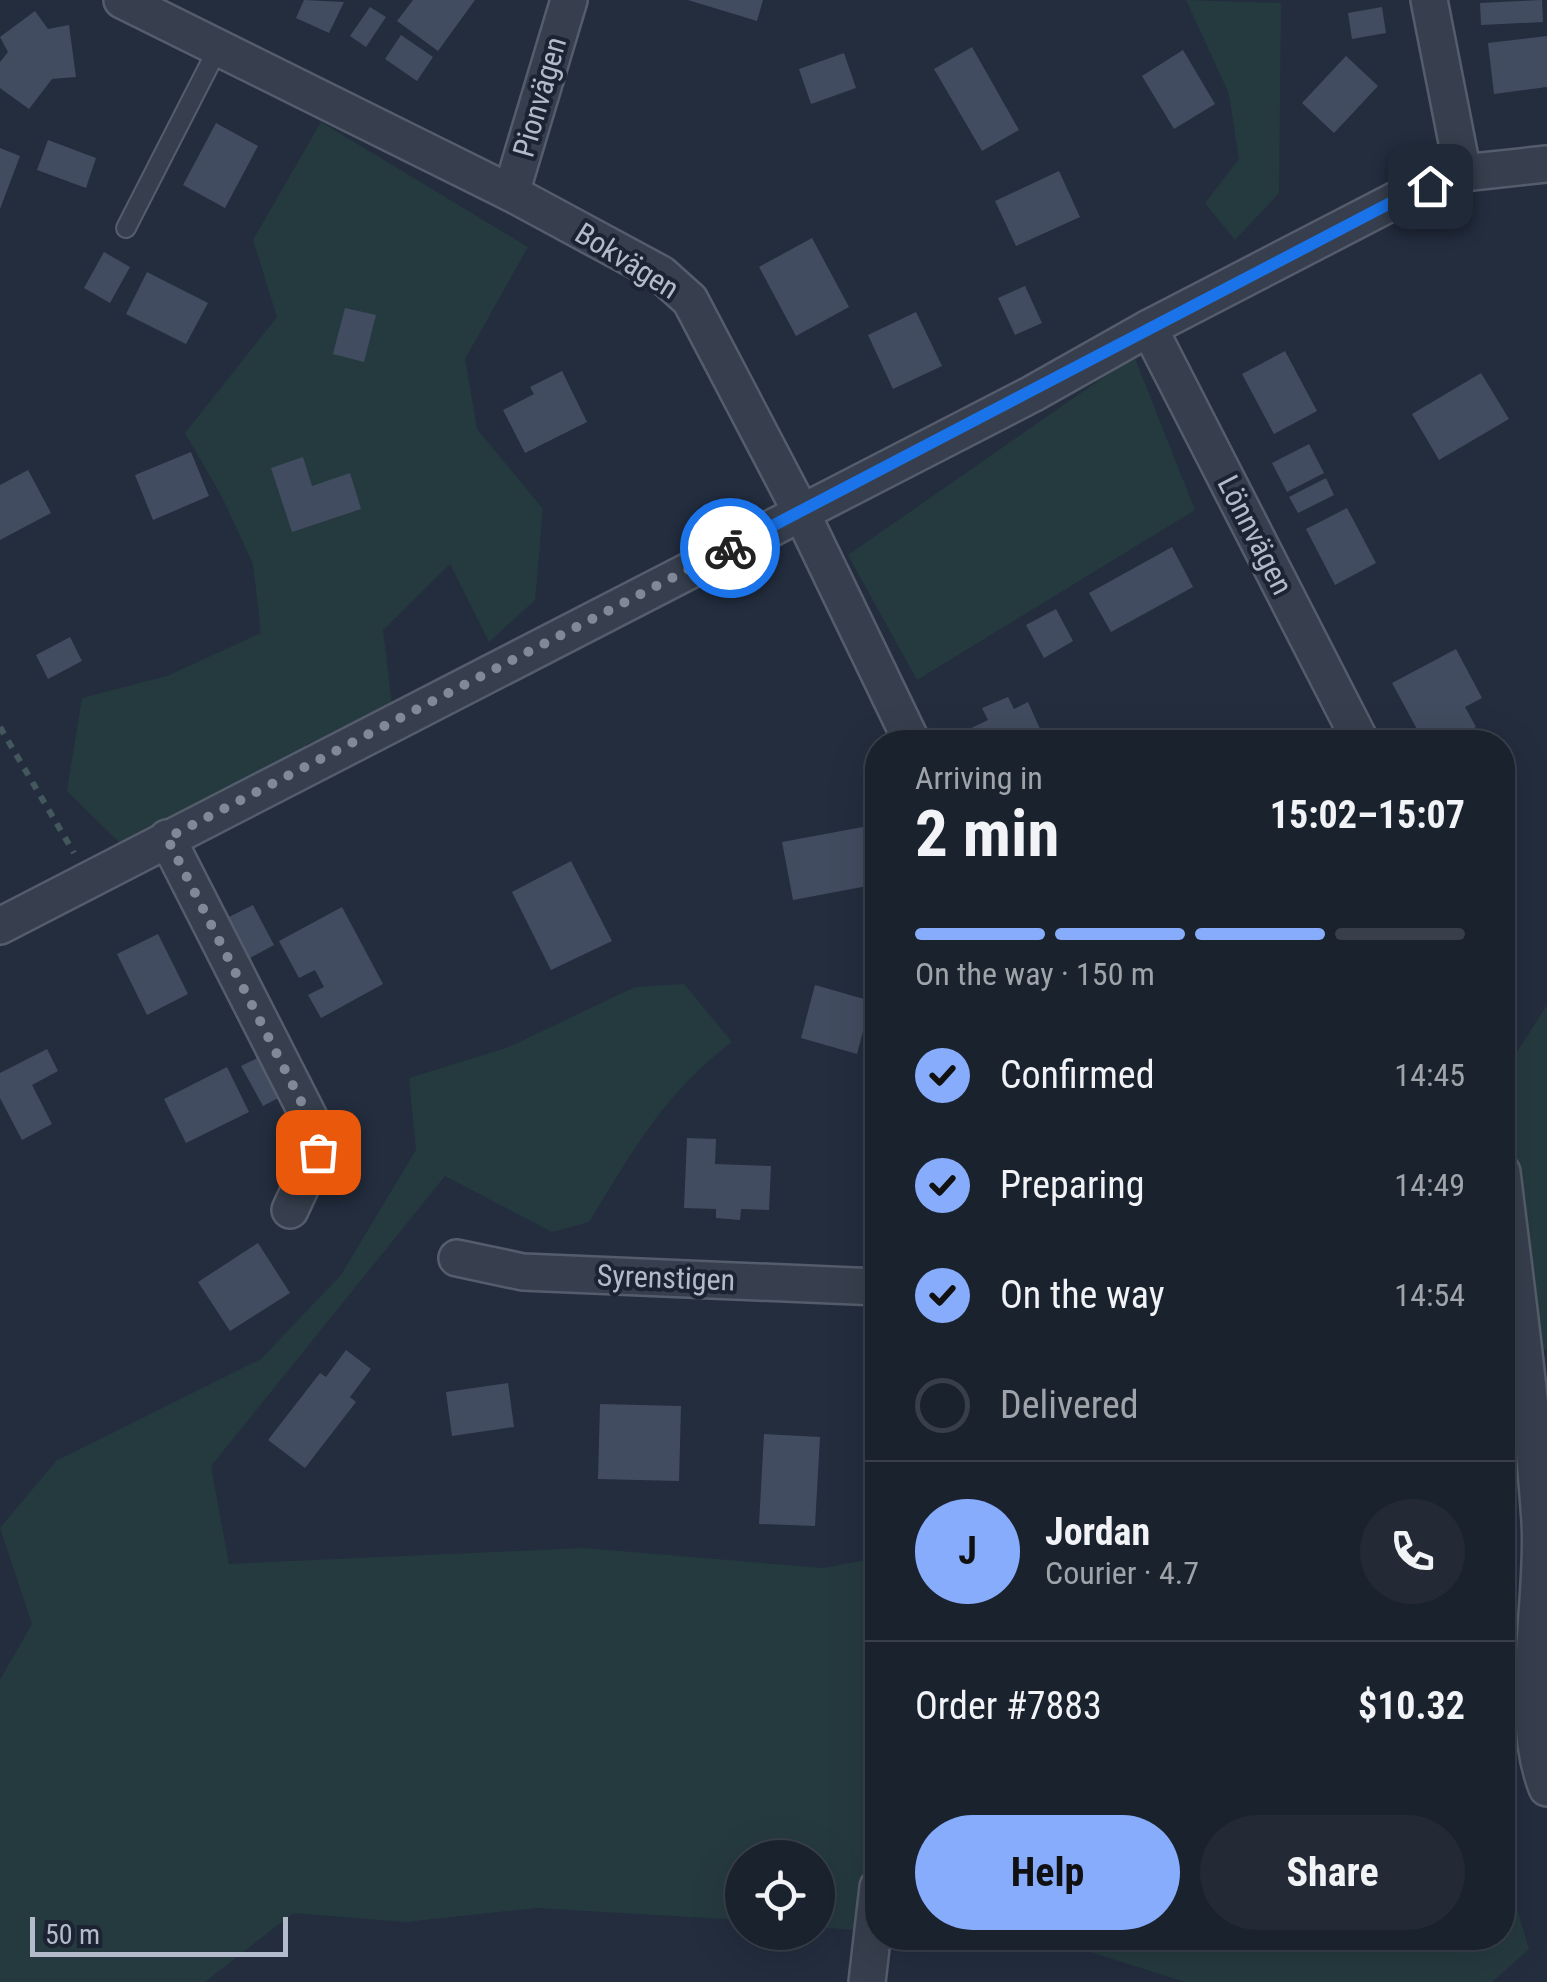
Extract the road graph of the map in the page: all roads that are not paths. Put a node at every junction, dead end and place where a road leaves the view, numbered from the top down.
1 (122, 0) edge
2 (568, 0) edge
3 (1429, 0) edge
4 (217, 50) junction
5 (1547, 164) edge
6 (1463, 173) junction
7 (511, 194) junction
8 (126, 228) dead end
9 (1149, 328) junction
10 (800, 512) junction
11 (906, 730) edge
12 (1356, 730) edge
13 (167, 838) junction
14 (0, 926) edge
15 (290, 1210) dead end
16 (457, 1258) dead end
17 (865, 1286) edge
18 (1515, 1293) edge
19 (1547, 1788) edge
20 (870, 1950) edge
21 (866, 1982) edge

1 - 4 street, Bokvägen
2 - 7 street, Pionvägen
3 - 6 street
4 - 7 street, Bokvägen
4 - 8 lane
5 - 6 street
6 - 9 street
7 - 10 street, Bokvägen
9 - 10 street
9 - 12 street, Lönnvägen
10 - 11 street, Bokvägen
10 - 13 street
13 - 14 street
13 - 15 street
16 - 17 street, Syrenstigen
18 - 19 street
20 - 21 street

